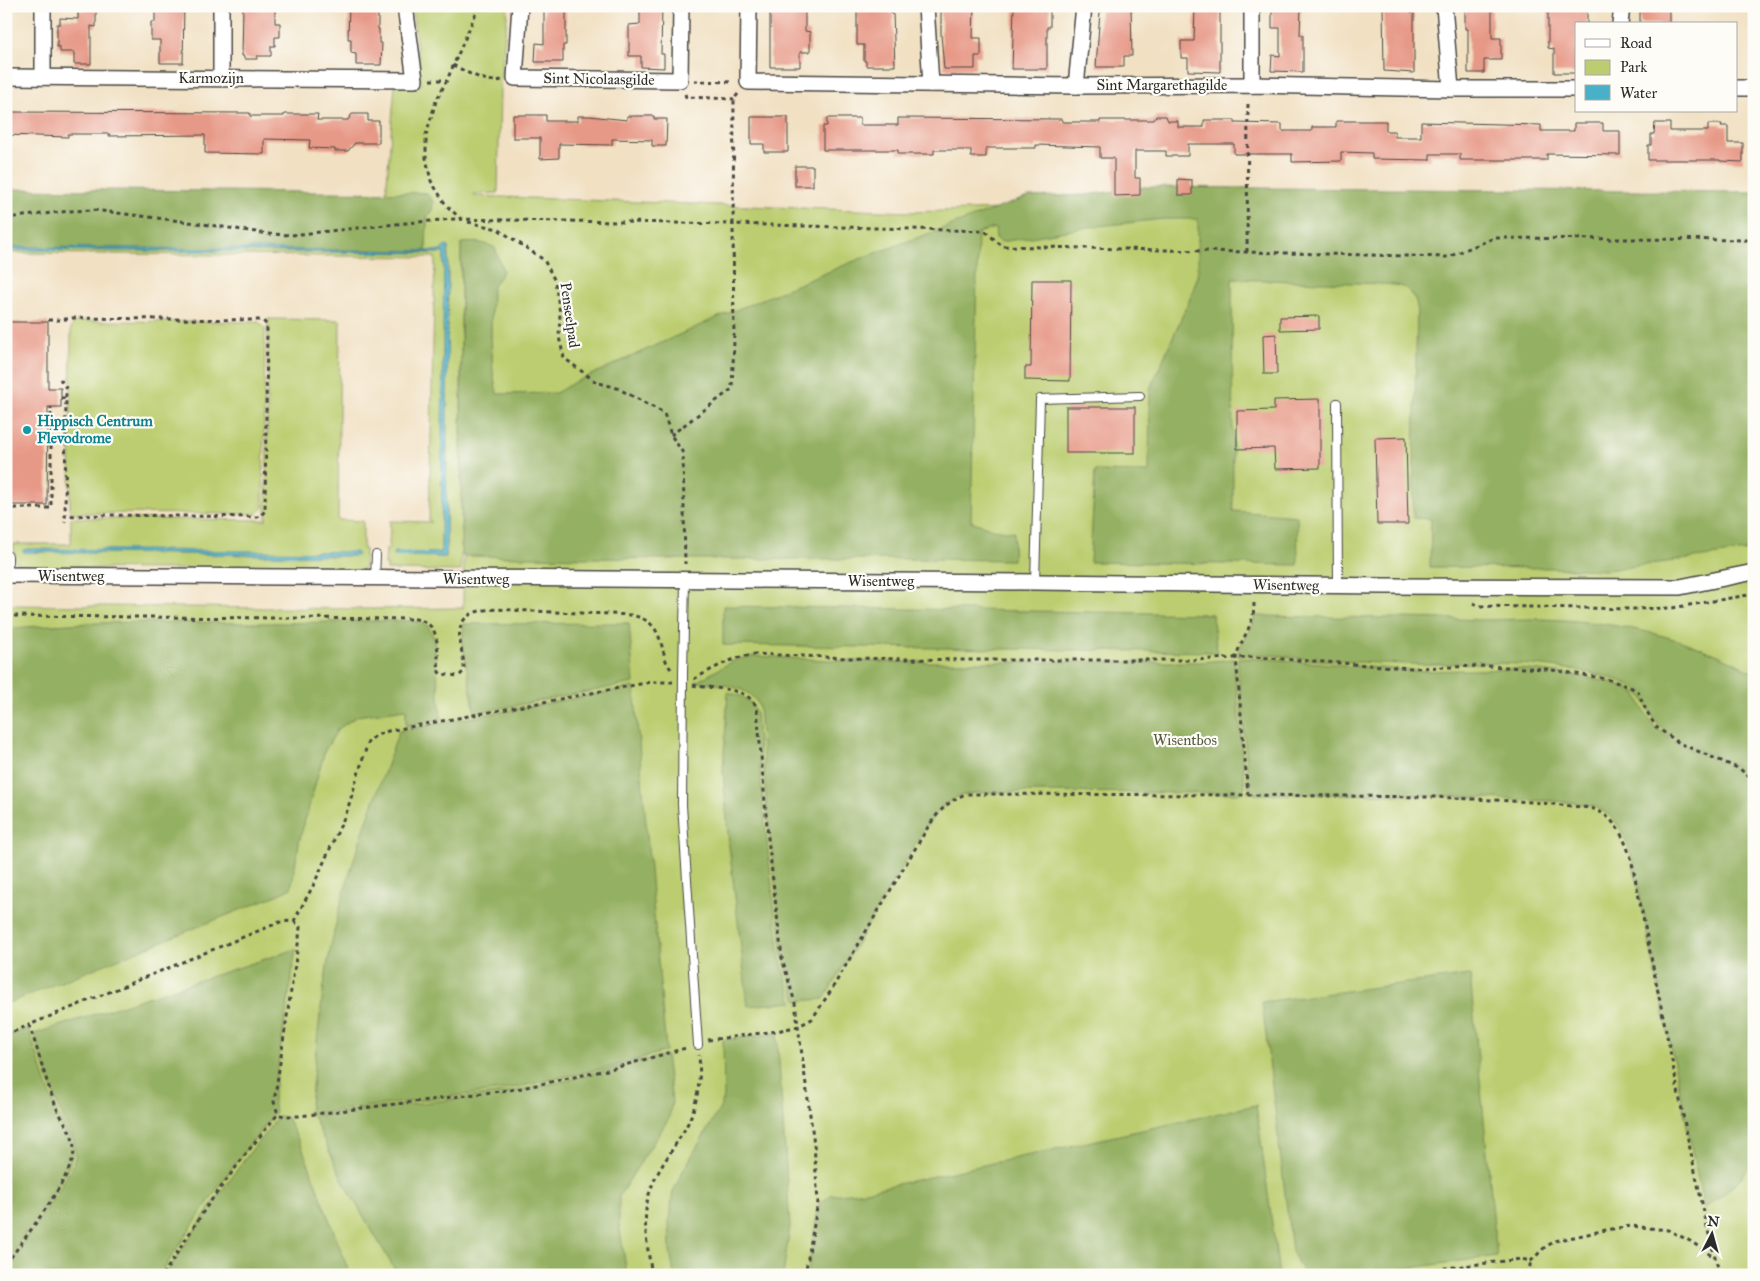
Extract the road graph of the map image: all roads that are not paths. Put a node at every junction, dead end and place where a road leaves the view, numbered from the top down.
1 (43, 6) edge
2 (221, 6) edge
3 (405, 6) edge
4 (520, 6) edge
5 (681, 6) edge
6 (749, 6) edge
7 (926, 6) edge
8 (1084, 6) edge
9 (1252, 6) edge
10 (1444, 6) edge
11 (1622, 6) edge
12 (1620, 22) edge
13 (6, 77) edge
14 (43, 77) junction
15 (221, 78) junction
16 (932, 84) junction
17 (1252, 85) junction
18 (1076, 86) junction
19 (1738, 88) edge
20 (1754, 88) edge
21 (1451, 89) junction
22 (1575, 89) edge
23 (1140, 396) dead end
24 (1337, 403) dead end
25 (376, 555) dead end
26 (8, 556) dead end
27 (1754, 572) edge
28 (7, 575) edge
29 (375, 578) junction
30 (685, 581) junction
31 (1035, 582) junction
32 (1338, 586) junction
33 (698, 1045) road end

1 - 14 street
2 - 15 street
3 - 15 street, Karmozijn
4 - 5 street, Sint Nicolaasgilde
6 - 16 street, Sint Margarethagilde
7 - 16 street
8 - 18 street
9 - 17 street
10 - 21 street
11 - 12 street
13 - 14 street, Karmozijn
14 - 15 street, Karmozijn
16 - 18 street, Sint Margarethagilde
17 - 18 street, Sint Margarethagilde
17 - 21 street, Sint Margarethagilde
19 - 20 street
21 - 22 street, Sint Margarethagilde
23 - 31 lane
24 - 32 lane
25 - 29 lane
26 - 28 lane
27 - 32 street, Wisentweg
28 - 29 street, Wisentweg
29 - 30 street, Wisentweg
30 - 31 street, Wisentweg
30 - 33 lane
31 - 32 street, Wisentweg

